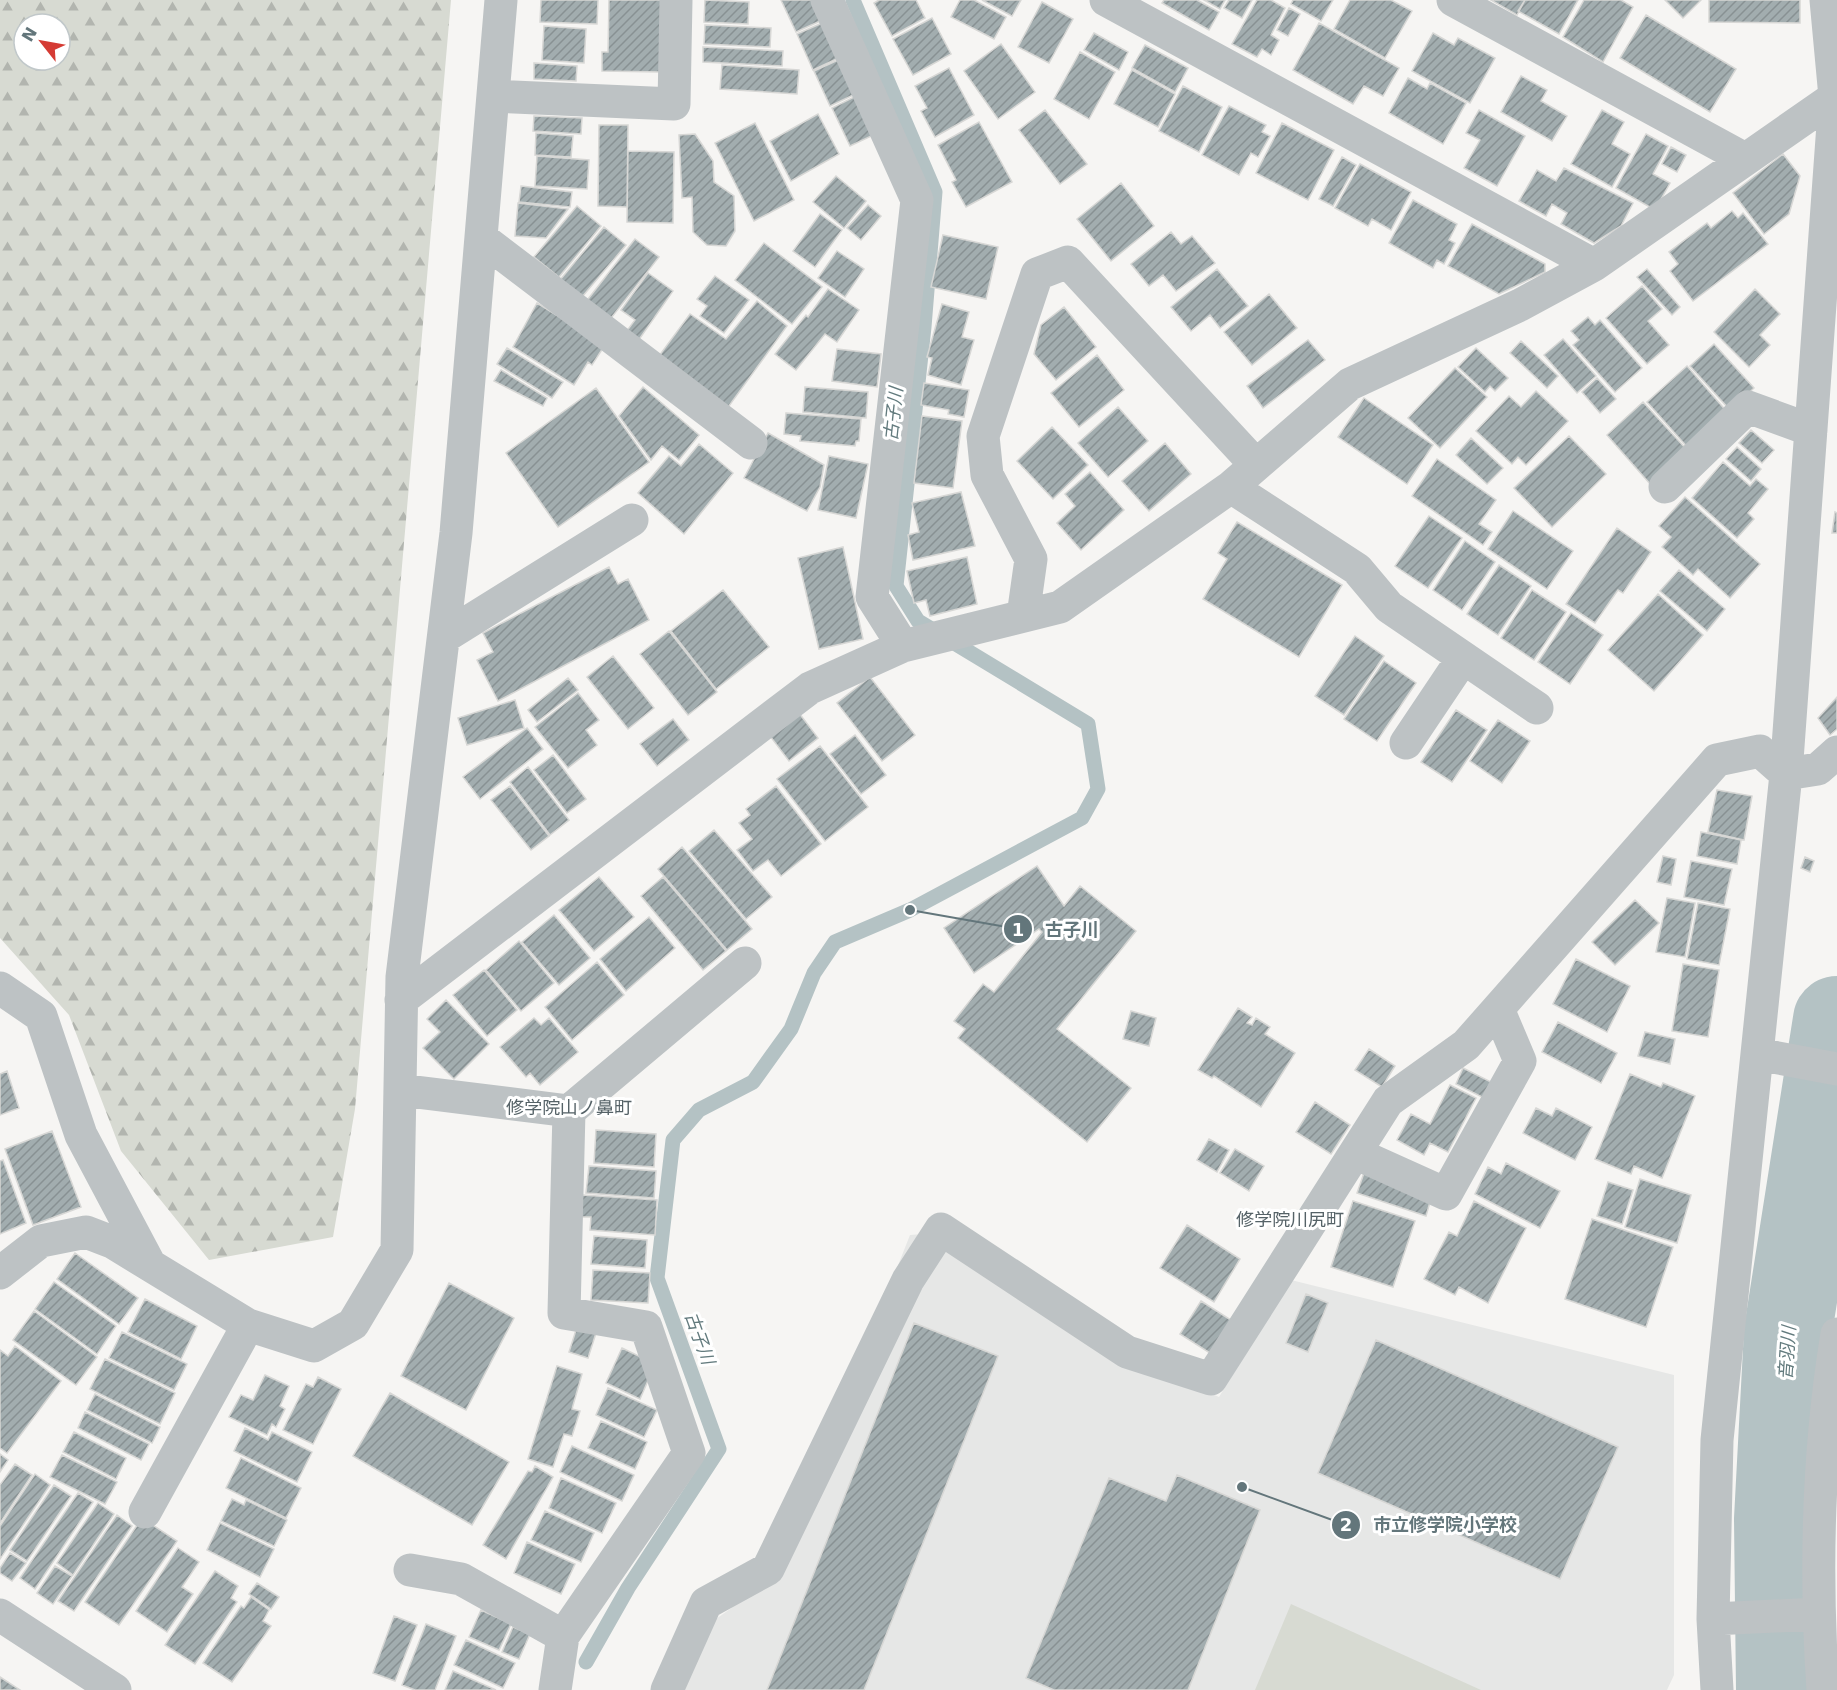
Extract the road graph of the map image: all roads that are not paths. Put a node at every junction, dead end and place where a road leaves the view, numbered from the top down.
1 (501, 0) edge
2 (676, 0) edge
3 (826, 0) edge
4 (1106, 0) edge
5 (1453, 0) edge
6 (1826, 0) edge
7 (493, 96) junction
8 (1836, 98) edge
9 (1745, 159) junction
10 (481, 238) junction
11 (1594, 265) junction
12 (1811, 430) junction
13 (751, 443) dead end
14 (1256, 465) junction
15 (1231, 487) junction
16 (1665, 487) dead end
17 (632, 520) dead end
18 (1023, 616) junction
19 (444, 637) junction
20 (903, 646) junction
21 (1463, 658) junction
22 (1537, 708) dead end
23 (1406, 743) dead end
24 (1837, 752) edge
25 (1786, 774) junction
26 (745, 963) dead end
27 (0, 988) edge
28 (401, 1000) junction
29 (1498, 1009) junction
30 (1769, 1056) junction
31 (1837, 1069) edge
32 (400, 1090) junction
33 (569, 1111) junction
34 (1355, 1153) junction
35 (150, 1265) junction
36 (0, 1273) edge
37 (248, 1325) junction
38 (1837, 1334) edge
39 (145, 1512) dead end
40 (410, 1570) dead end
41 (0, 1615) edge
42 (1807, 1615) junction
43 (1726, 1618) junction
44 (563, 1636) junction
45 (115, 1690) edge
46 (555, 1690) edge
47 (667, 1690) edge
48 (1718, 1690) edge
49 (1823, 1690) edge

1 - 7 street
2 - 7 street
3 - 20 street
4 - 11 street
5 - 9 street
6 - 8 street
7 - 10 street
8 - 9 street
8 - 12 street
9 - 11 street
10 - 13 street
10 - 19 street
11 - 14 street
12 - 16 street
12 - 25 street
14 - 15 street
14 - 18 street
15 - 18 street
15 - 21 street
17 - 19 street
18 - 20 street
19 - 28 street
20 - 28 street
21 - 22 street
21 - 23 street
24 - 25 street
25 - 29 street
25 - 30 street
26 - 33 street
27 - 35 street
28 - 32 street
29 - 34 street
29 - 34 street
30 - 31 street
30 - 43 street
32 - 33 street
32 - 37 street
33 - 44 street
34 - 47 street
35 - 36 street
35 - 37 street
37 - 39 street
38 - 42 street
40 - 44 street
41 - 45 street
42 - 43 street
42 - 49 street
43 - 48 street
44 - 46 street

